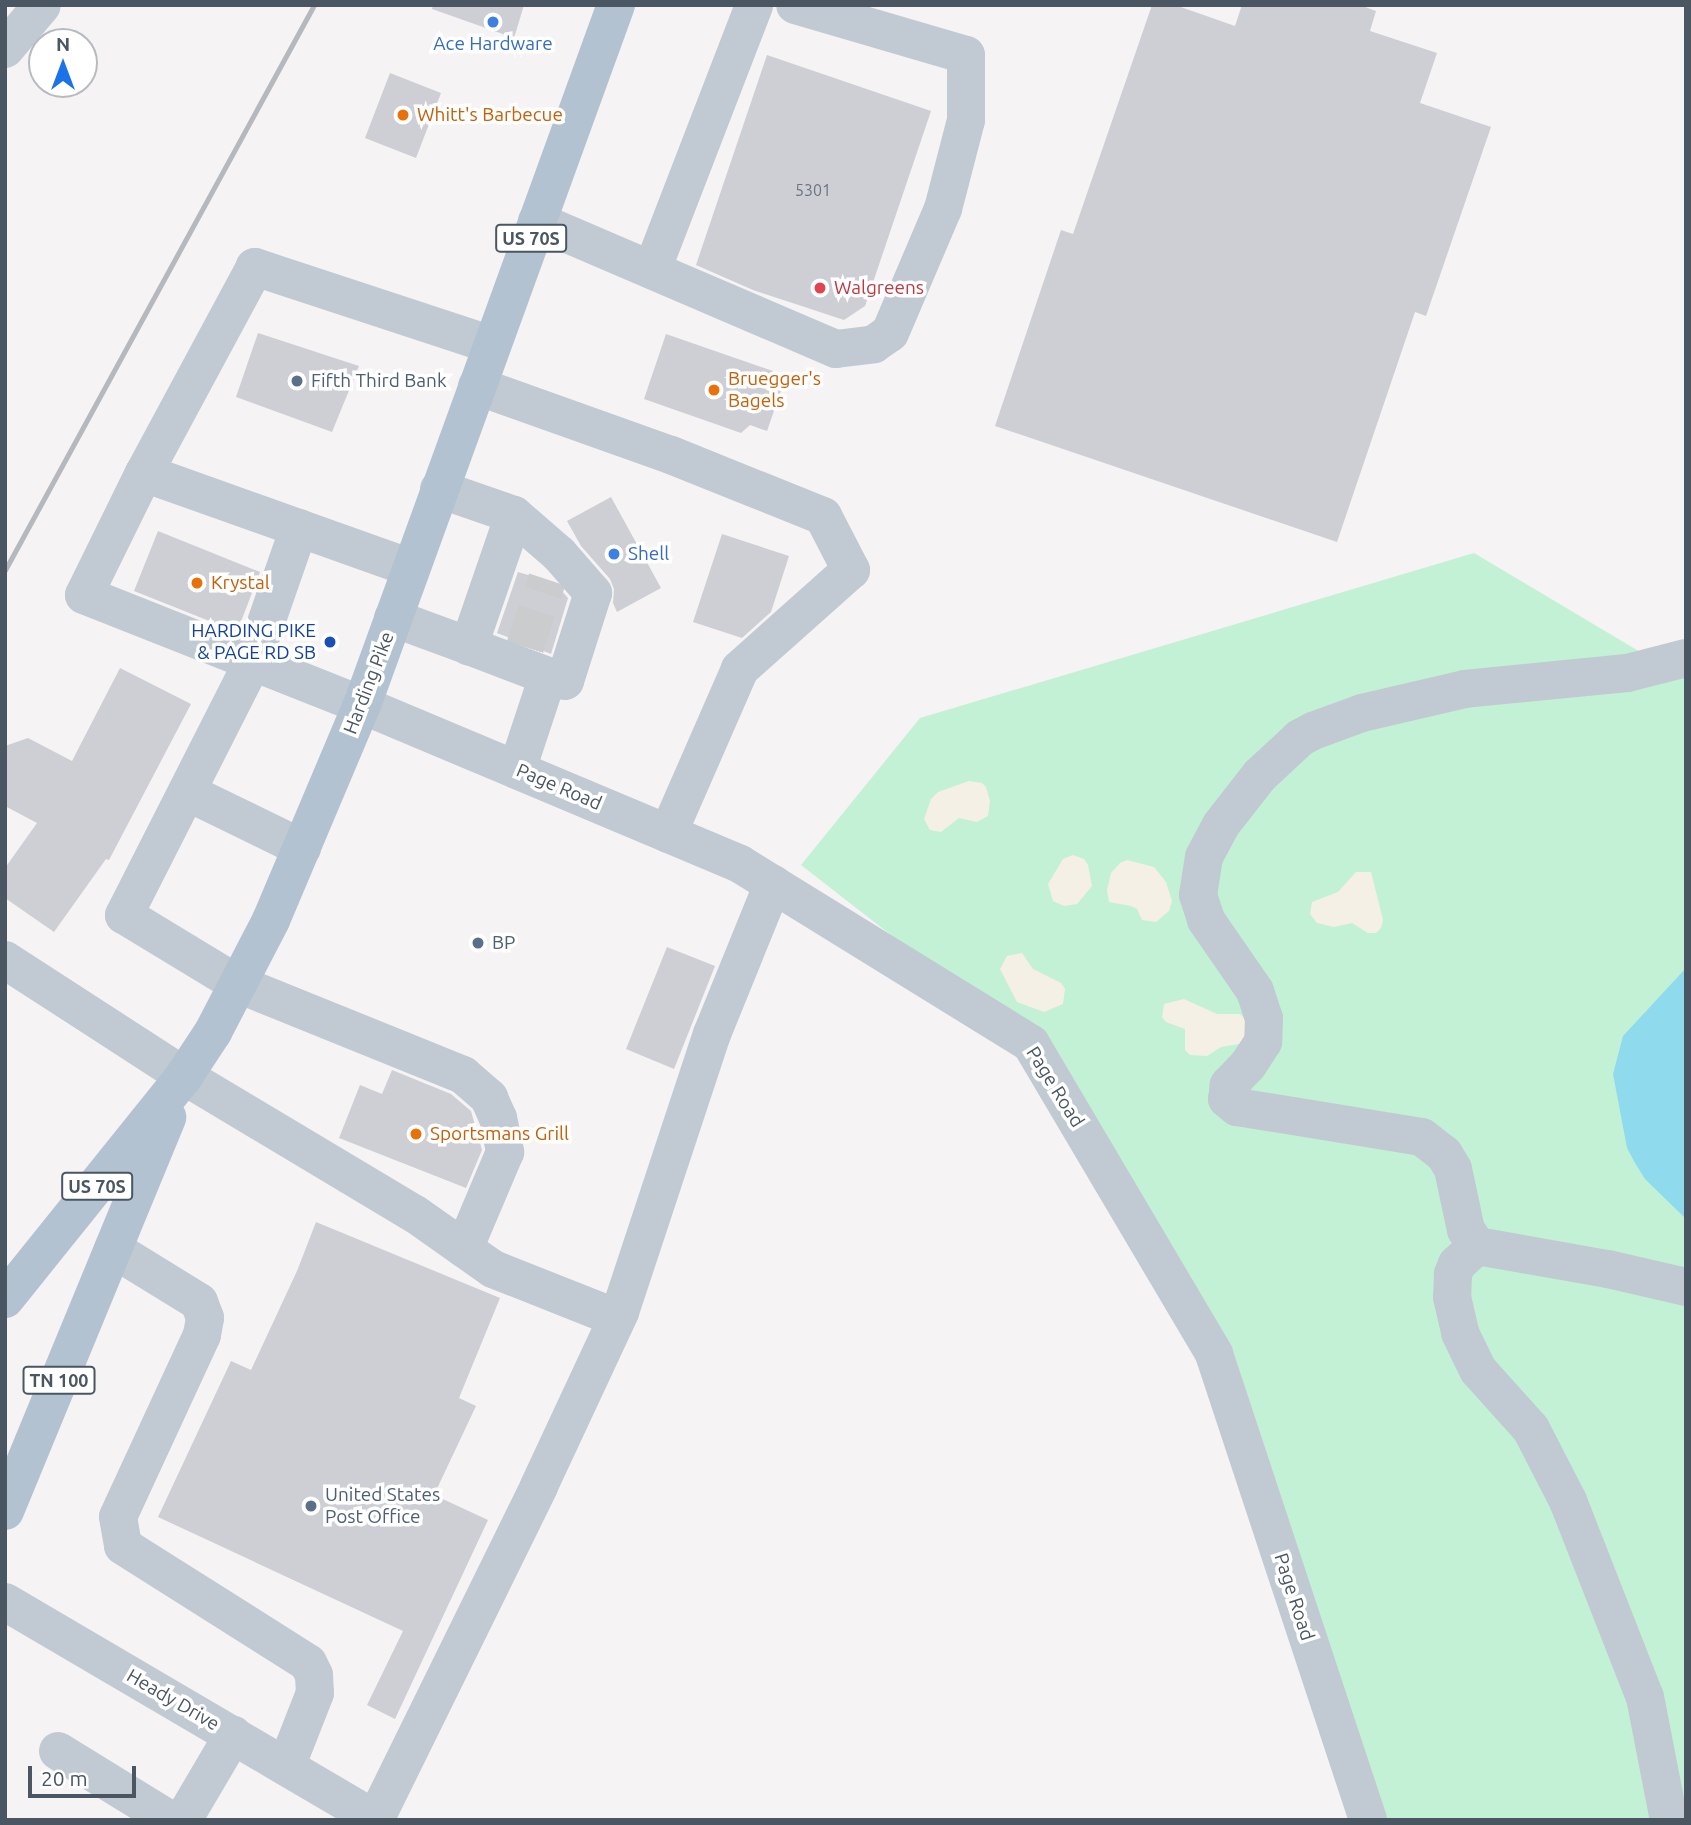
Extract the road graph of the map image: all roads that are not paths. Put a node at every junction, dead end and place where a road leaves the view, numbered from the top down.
1 (42, 5) edge
2 (616, 5) edge
3 (754, 5) edge
4 (795, 5) edge
5 (842, 12) edge
6 (5, 49) edge
7 (537, 221) junction
8 (652, 270) junction
9 (492, 345) junction
10 (477, 386) junction
11 (144, 473) junction
12 (439, 489) junction
13 (514, 515) junction
14 (299, 528) junction
15 (411, 568) junction
16 (393, 618) junction
17 (469, 646) junction
18 (1686, 658) edge
19 (252, 663) junction
20 (531, 663) junction
21 (362, 705) junction
22 (517, 769) junction
23 (187, 792) junction
24 (668, 834) junction
25 (302, 848) junction
26 (773, 884) junction
27 (5, 960) edge
28 (238, 984) junction
29 (184, 1076) junction
30 (1478, 1246) junction
31 (113, 1249) junction
32 (464, 1249) junction
33 (1686, 1287) edge
34 (7, 1296) edge
35 (617, 1318) junction
36 (5, 1511) edge
37 (5, 1602) edge
38 (233, 1735) junction
39 (58, 1751) dead end
40 (286, 1767) junction
41 (170, 1820) edge
42 (183, 1820) edge
43 (375, 1820) edge
44 (1368, 1820) edge
45 (1669, 1820) edge

1 - 6 street
2 - 7 main road, Harding Pike / US 70S
3 - 8 street
4 - 5 street
5 - 8 street
7 - 8 street
7 - 9 main road, Harding Pike / US 70S
9 - 10 main road, Harding Pike / US 70S
9 - 11 street
10 - 12 main road, Harding Pike / US 70S
10 - 24 street
11 - 14 street
11 - 19 street, Page Road
12 - 13 street
12 - 15 main road, Harding Pike / US 70S
13 - 17 street
13 - 20 street
14 - 15 street
14 - 19 street
15 - 16 main road, Harding Pike / US 70S
16 - 17 street
16 - 21 main road, Harding Pike / US 70S
17 - 20 street
18 - 30 street
19 - 21 street, Page Road
19 - 23 street
20 - 22 street
21 - 22 street, Page Road
21 - 25 main road, Harding Pike / US 70S
22 - 24 street, Page Road
23 - 25 street
23 - 28 street
24 - 26 street, Page Road
25 - 28 main road, Harding Pike / US 70S
26 - 35 street
26 - 44 street, Page Road
27 - 29 street
28 - 29 main road, Harding Pike / US 70S
28 - 32 street
29 - 31 main road, TN 100
29 - 32 street
29 - 34 main road, Harding Pike / US 70S
30 - 33 street
30 - 45 street
31 - 36 main road, TN 100
31 - 40 street
32 - 35 street
35 - 43 street
37 - 38 street, Heady Drive
38 - 40 street, Heady Drive
38 - 42 street
39 - 41 street
40 - 43 street, Heady Drive

